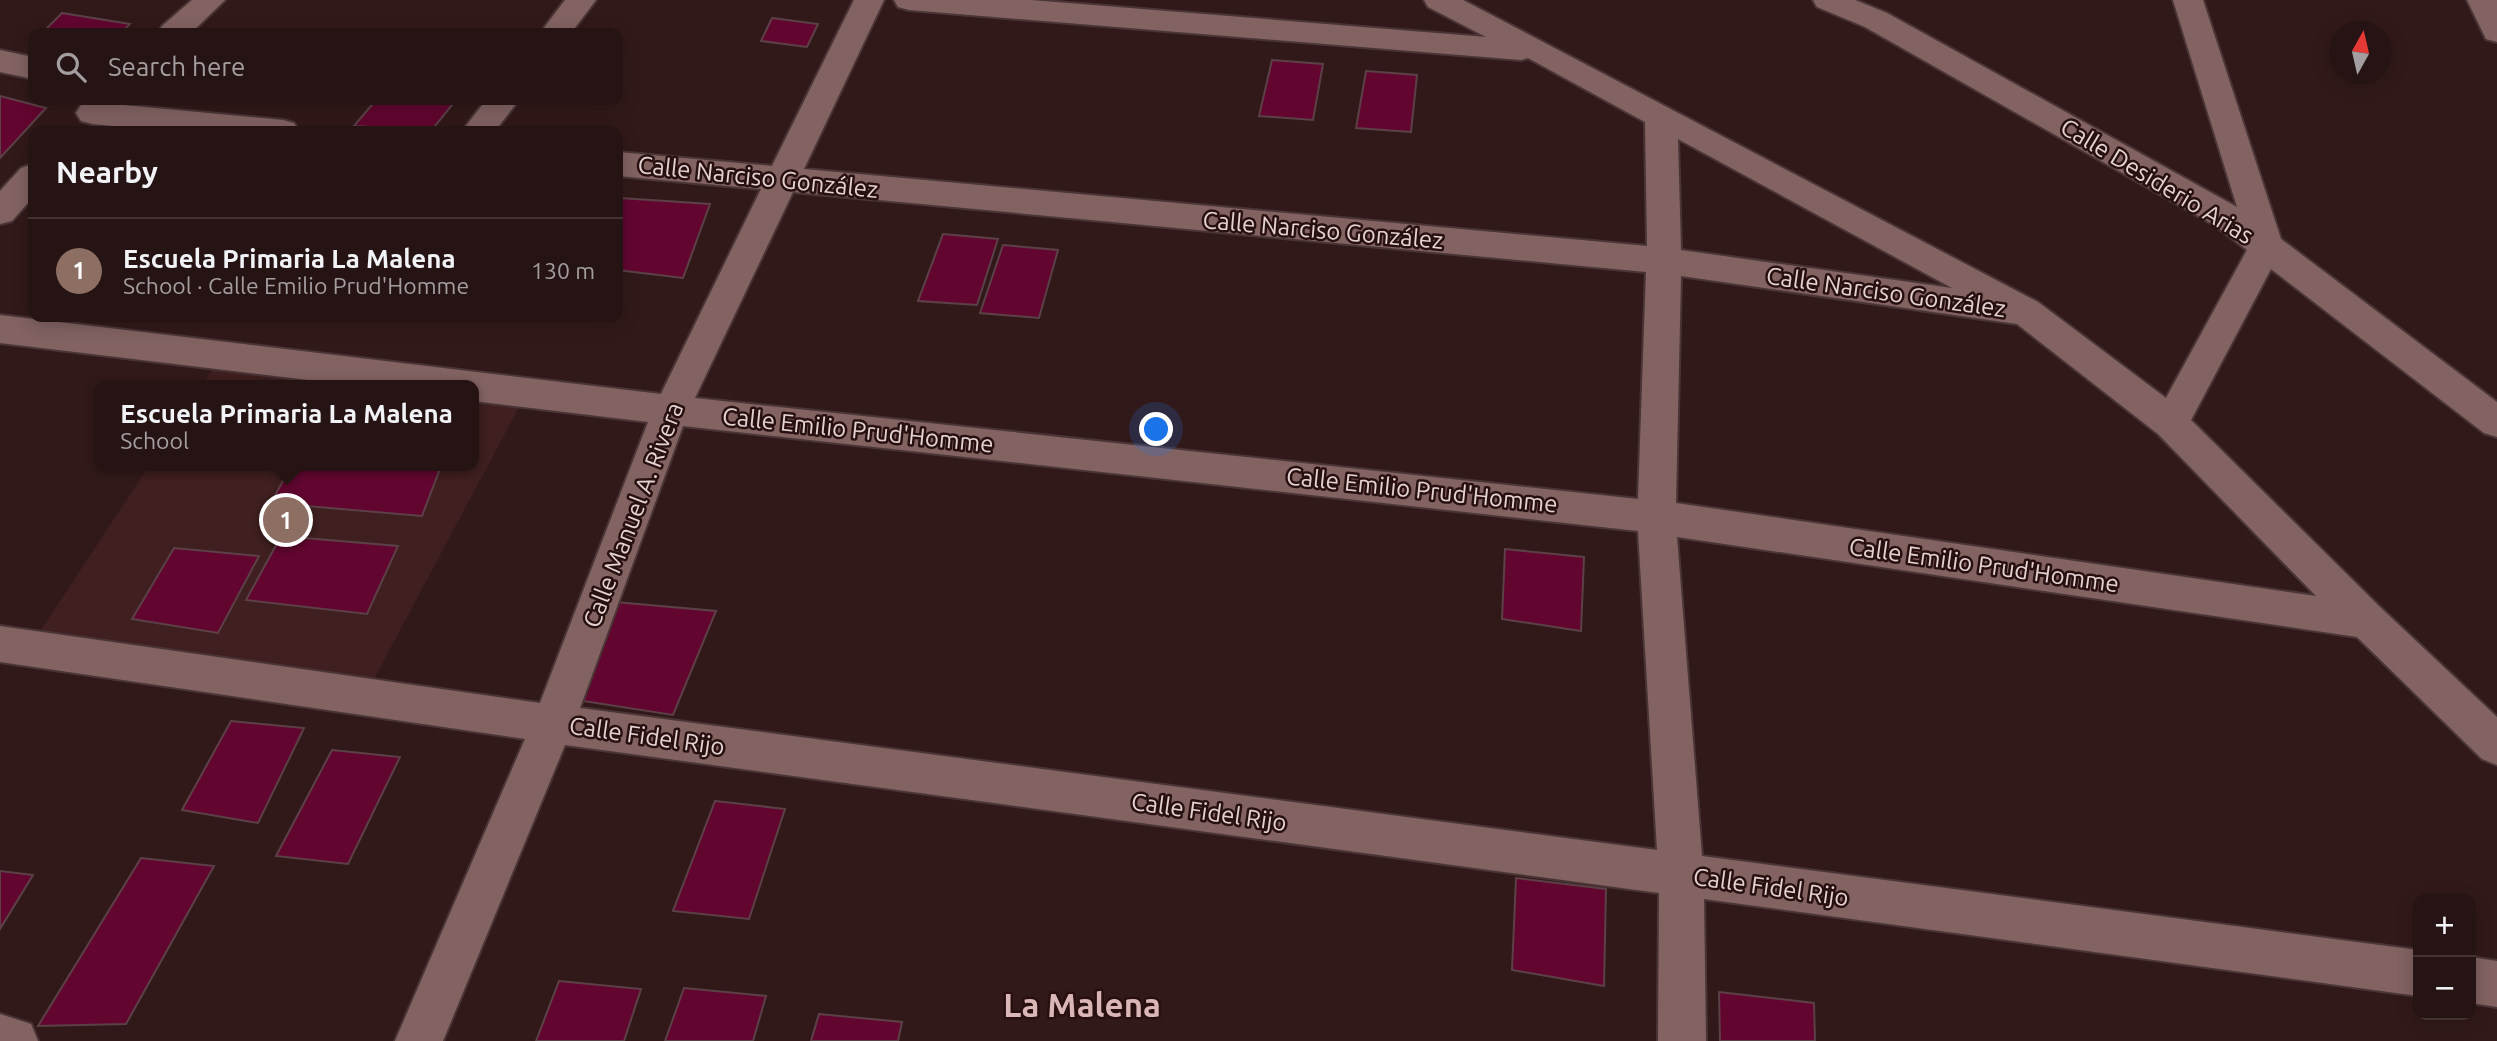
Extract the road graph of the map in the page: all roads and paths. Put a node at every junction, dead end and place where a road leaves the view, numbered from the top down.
1 (210, 0) edge
2 (581, 0) edge
3 (869, 0) edge
4 (909, 0) edge
5 (1439, 0) edge
6 (1828, 0) edge
7 (2188, 0) edge
8 (2482, 0) edge
9 (1875, 10) edge
10 (179, 28) edge
11 (559, 28) edge
12 (2497, 32) edge
13 (1541, 52) junction
14 (0, 61) edge
15 (28, 67) edge
16 (499, 105) edge
17 (90, 115) edge
18 (1661, 116) junction
19 (223, 126) edge
20 (482, 126) edge
21 (623, 164) edge
22 (783, 180) junction
23 (28, 181) edge
24 (0, 212) edge
25 (2266, 246) junction
26 (1664, 261) junction
27 (2026, 312) junction
28 (0, 329) edge
29 (425, 380) edge
30 (479, 387) edge
31 (671, 410) junction
32 (2497, 422) edge
33 (2171, 423) junction
34 (1657, 517) junction
35 (2367, 621) junction
36 (0, 644) edge
37 (553, 724) junction
38 (2497, 745) edge
39 (1681, 875) junction
40 (2413, 972) edge
41 (2476, 981) edge
42 (2497, 984) edge
43 (0, 1038) edge
44 (14, 1041) edge
45 (419, 1041) edge
46 (1682, 1041) edge

1 - 10 street
2 - 11 street
3 - 22 street, Calle Manuel A. Rivera
4 - 13 street
5 - 13 street
6 - 9 street, Calle Desiderio Arias
7 - 25 street
8 - 12 street
9 - 25 street, Calle Desiderio Arias
13 - 18 street
14 - 15 street
16 - 20 street
17 - 19 street
18 - 26 street
18 - 27 street
21 - 22 street, Calle Narciso González
22 - 26 street, Calle Narciso González
22 - 31 street, Calle Manuel A. Rivera
23 - 24 street
25 - 32 street, Calle Desiderio Arias
25 - 33 street
26 - 27 street, Calle Narciso González
26 - 34 street
27 - 33 street
28 - 29 street
30 - 31 street, Calle Emilio Prud'Homme
31 - 34 street, Calle Emilio Prud'Homme
31 - 37 street, Calle Manuel A. Rivera
33 - 35 street
34 - 35 street, Calle Emilio Prud'Homme
34 - 39 street
35 - 38 street
36 - 37 street, Calle Fidel Rijo
37 - 39 street, Calle Fidel Rijo
37 - 45 street, Calle Manuel A. Rivera
39 - 40 street, Calle Fidel Rijo
39 - 46 street
41 - 42 street
43 - 44 street

